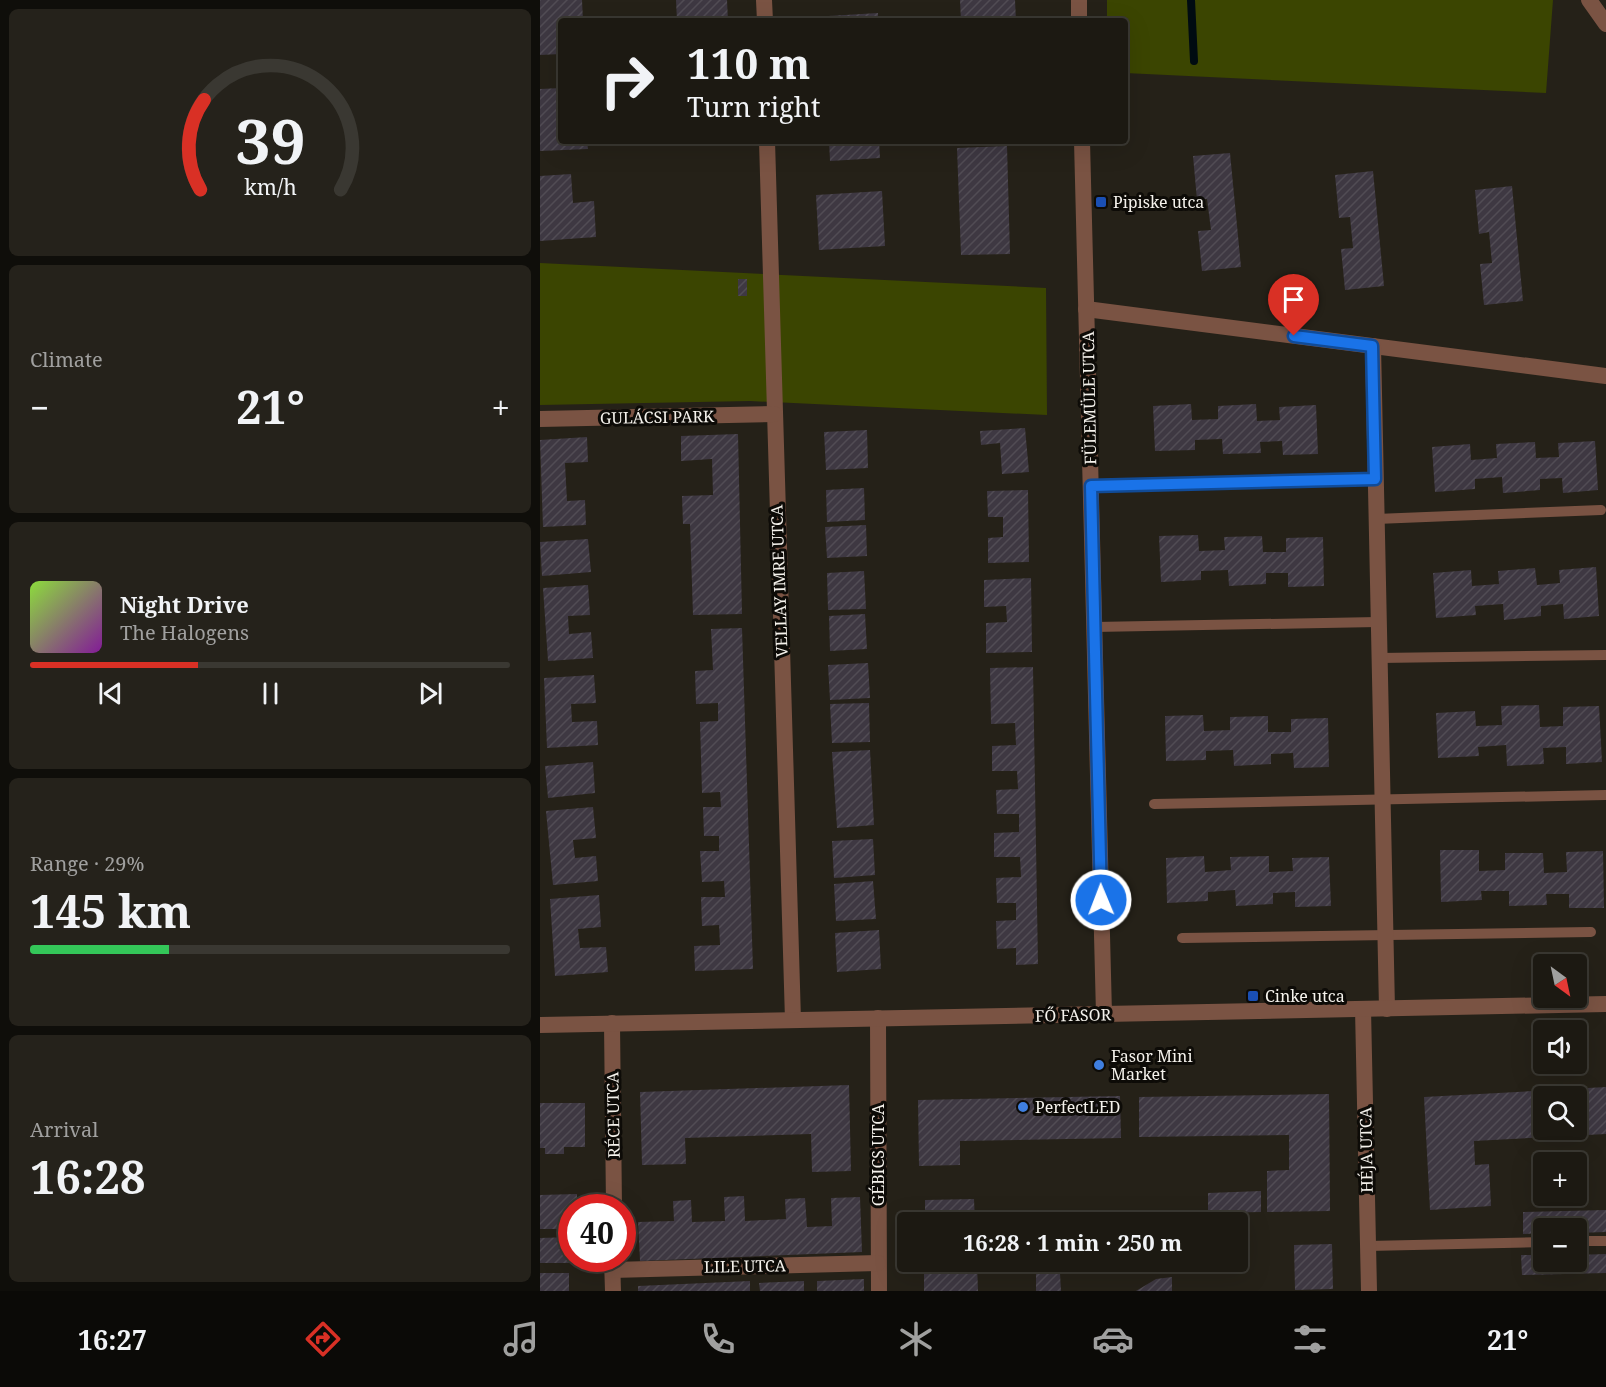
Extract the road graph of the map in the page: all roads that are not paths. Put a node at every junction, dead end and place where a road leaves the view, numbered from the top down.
1 (764, 0) edge
2 (1079, 0) edge
3 (1589, 0) edge
4 (765, 18) edge
5 (1079, 18) edge
6 (1606, 24) edge
7 (768, 144) edge
8 (1082, 144) edge
9 (1086, 309) junction
10 (1372, 346) junction
11 (1606, 376) edge
12 (774, 414) junction
13 (540, 419) edge
14 (1375, 479) junction
15 (1091, 486) junction
16 (1601, 510) dead end
17 (1376, 519) junction
18 (1378, 622) junction
19 (1094, 627) junction
20 (1606, 655) edge
21 (1379, 658) junction
22 (1606, 795) edge
23 (1382, 800) junction
24 (1154, 804) dead end
25 (1591, 932) dead end
26 (1385, 935) junction
27 (1182, 938) dead end
28 (1606, 1004) edge
29 (1387, 1008) junction
30 (1363, 1009) junction
31 (1104, 1014) junction
32 (878, 1018) junction
33 (793, 1020) junction
34 (612, 1023) junction
35 (540, 1025) edge
36 (614, 1194) edge
37 (1587, 1241) edge
38 (1606, 1241) edge
39 (1533, 1242) edge
40 (1368, 1246) junction
41 (878, 1263) junction
42 (636, 1264) edge
43 (612, 1272) edge
44 (613, 1291) edge
45 (879, 1291) edge
46 (1368, 1291) edge

1 - 4 street
2 - 5 street
3 - 6 street
7 - 12 street, VELLAY IMRE UTCA
8 - 9 street, FÜLEMÜLE UTCA
9 - 10 street
9 - 15 street, FÜLEMÜLE UTCA
10 - 11 street
10 - 14 street
12 - 13 street, GULÁCSI PARK
12 - 33 street, VELLAY IMRE UTCA
14 - 15 lane
14 - 17 street
15 - 19 street, FÜLEMÜLE UTCA
16 - 17 lane
17 - 18 street
18 - 19 lane
18 - 21 street
19 - 31 street, FÜLEMÜLE UTCA
20 - 21 lane
21 - 23 street
22 - 23 lane
23 - 24 lane
23 - 26 street
25 - 26 lane
26 - 27 lane
26 - 29 street
28 - 29 street, FŐ FASOR
29 - 30 street, FŐ FASOR
30 - 31 street, FŐ FASOR
30 - 40 street, HÉJA UTCA
31 - 32 street, FŐ FASOR
32 - 33 street, FŐ FASOR
32 - 41 street, GÉBICS UTCA
33 - 34 street, FŐ FASOR
34 - 35 street, FŐ FASOR
34 - 36 street, RÉCE UTCA
37 - 38 lane
39 - 40 lane
40 - 46 street, HÉJA UTCA
41 - 42 street, LILE UTCA
41 - 45 street, GÉBICS UTCA
43 - 44 street

